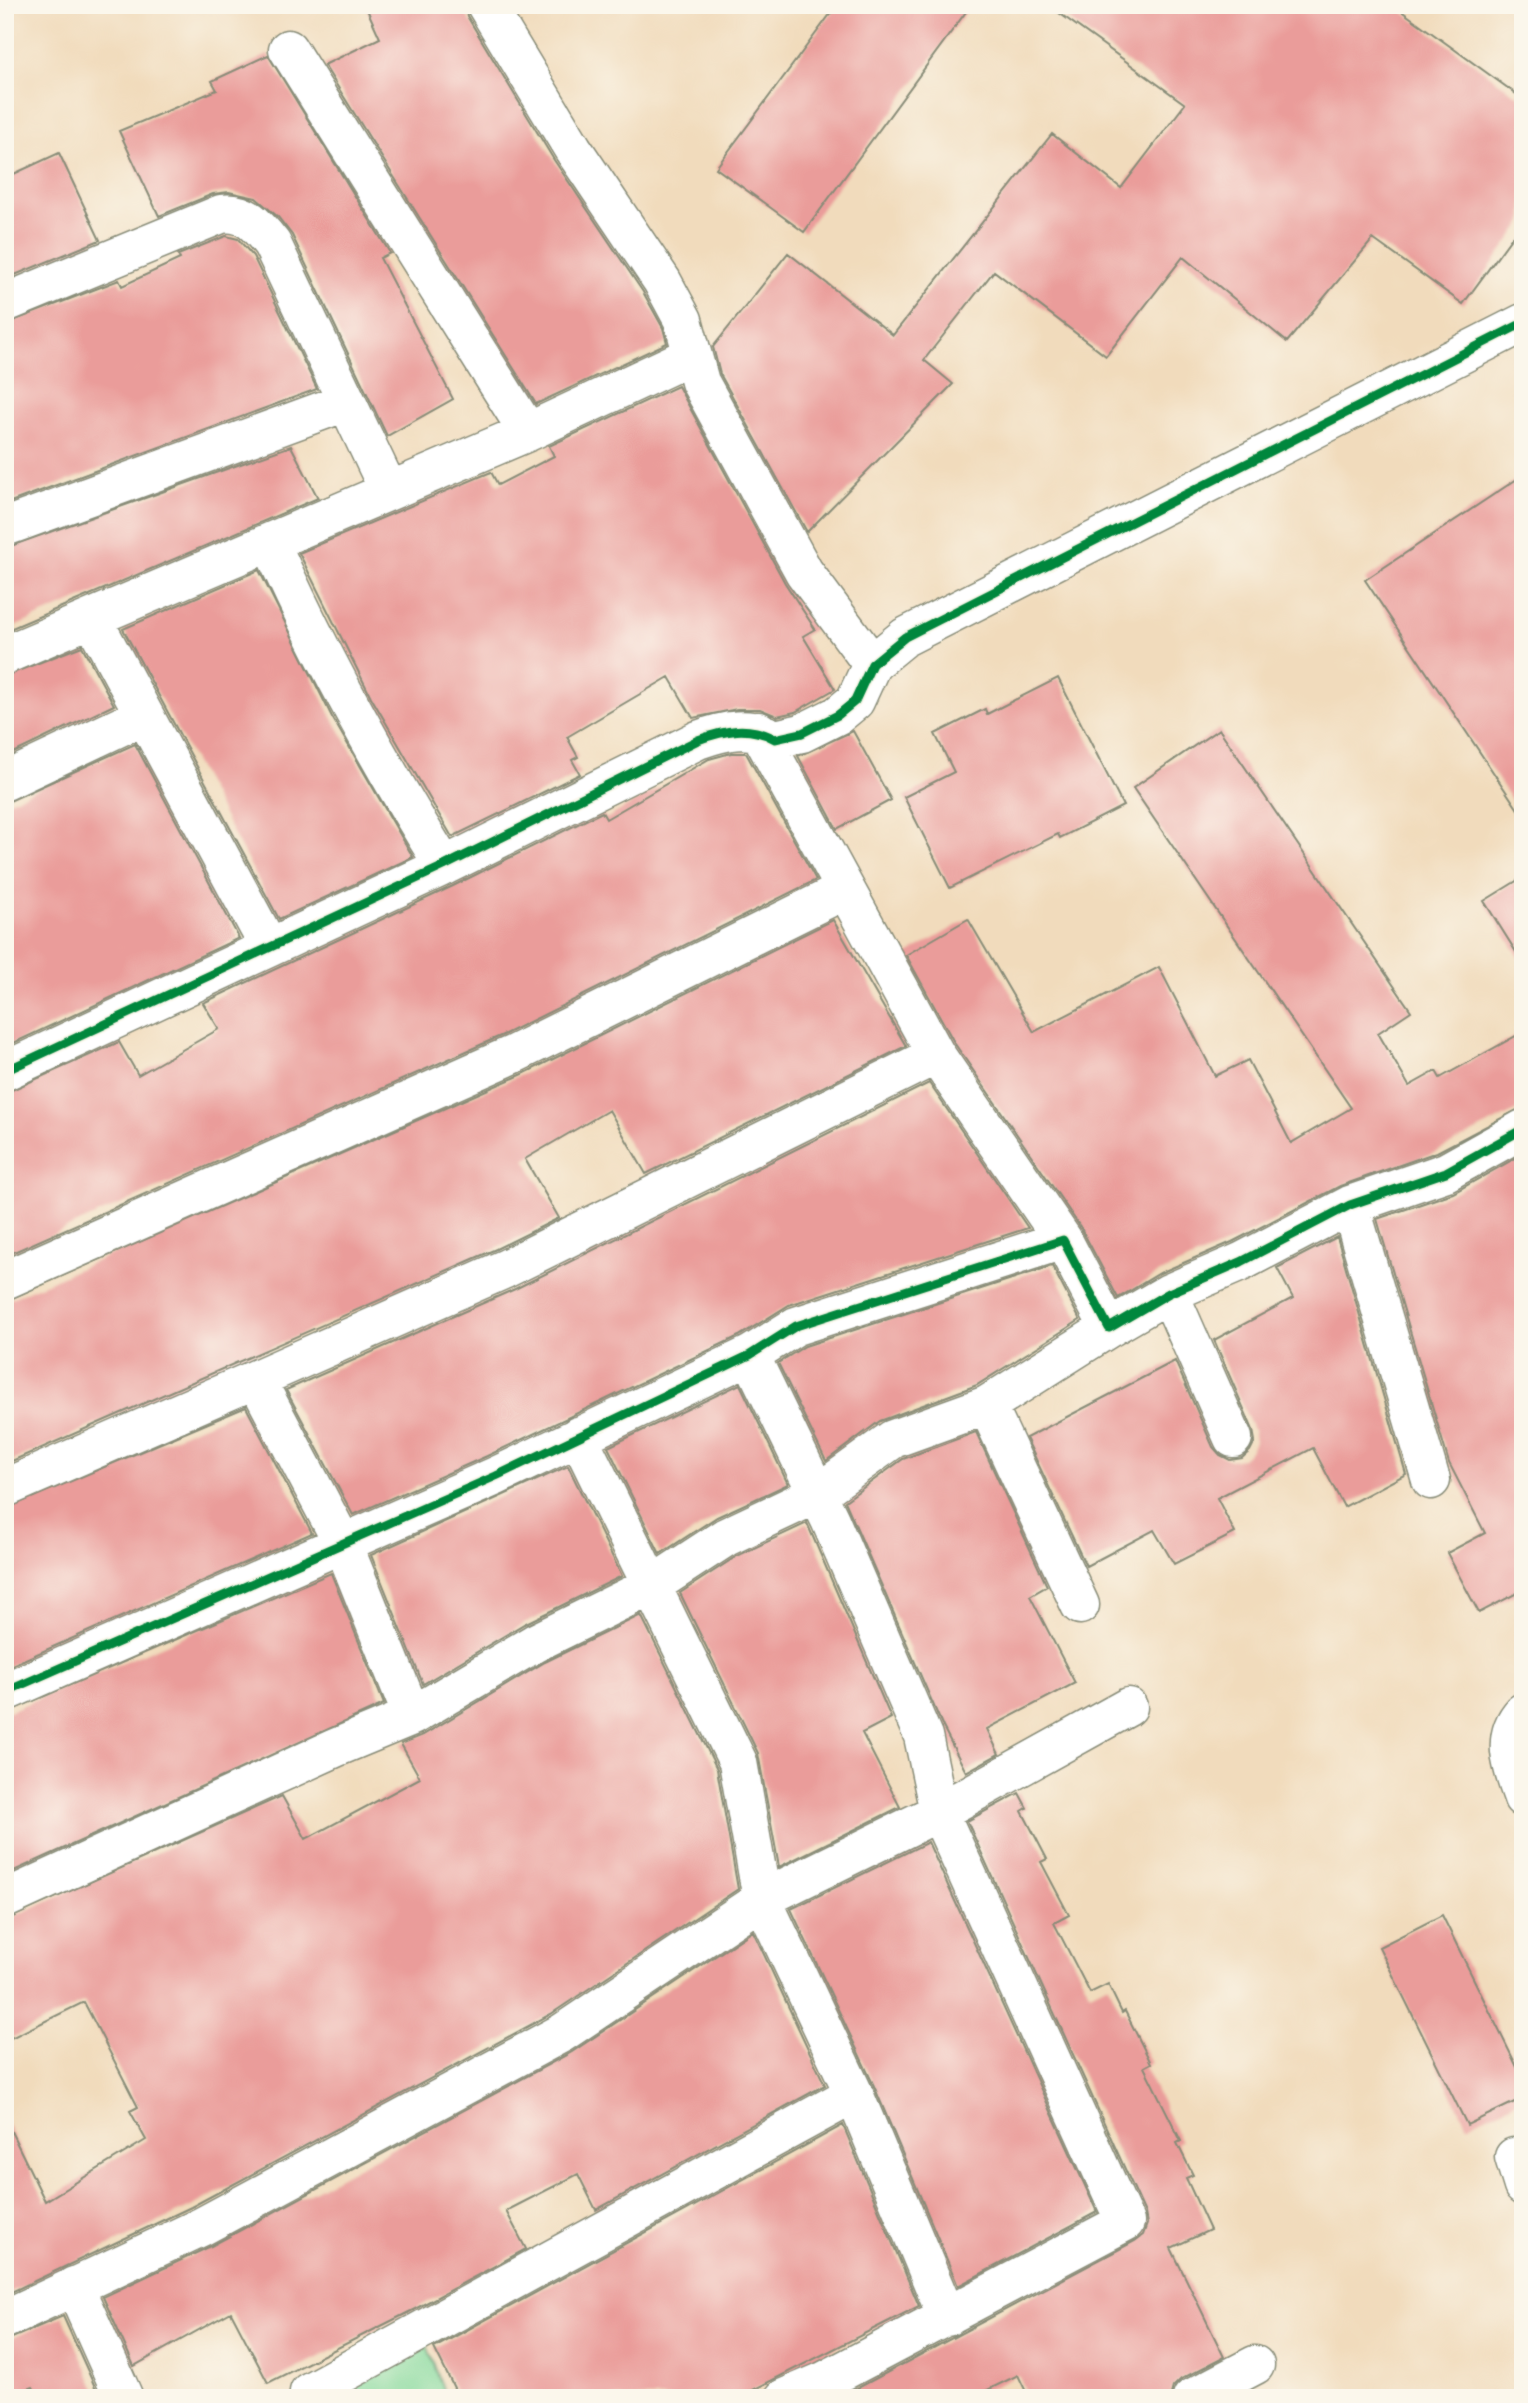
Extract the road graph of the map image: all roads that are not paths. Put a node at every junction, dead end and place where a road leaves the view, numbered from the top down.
1 (486, 5) edge
2 (288, 48) dead end
3 (5, 303) edge
4 (1523, 323) edge
5 (690, 356) junction
6 (346, 402) junction
7 (528, 432) junction
8 (389, 491) junction
9 (5, 527) edge
10 (270, 542) junction
11 (92, 618) junction
12 (5, 655) edge
13 (872, 664) junction
14 (143, 716) junction
15 (759, 731) junction
16 (5, 781) edge
17 (444, 866) junction
18 (845, 890) junction
19 (268, 946) junction
20 (936, 1055) junction
21 (5, 1071) edge
22 (1522, 1130) edge
23 (1350, 1205) junction
24 (1063, 1240) junction
25 (6, 1279) edge
26 (1169, 1293) junction
27 (1109, 1328) junction
28 (750, 1355) junction
29 (256, 1379) junction
30 (988, 1405) junction
31 (578, 1436) junction
32 (1233, 1438) dead end
33 (1431, 1479) dead end
34 (5, 1488) edge
35 (817, 1494) junction
36 (343, 1544) junction
37 (651, 1586) junction
38 (1080, 1605) dead end
39 (5, 1692) edge
40 (1128, 1707) dead end
41 (1523, 1712) edge
42 (412, 1716) junction
43 (1523, 1798) edge
44 (939, 1812) junction
45 (5, 1899) edge
46 (761, 1899) junction
47 (854, 2094) junction
48 (74, 2286) junction
49 (947, 2317) junction
50 (5, 2319) edge
51 (1255, 2365) dead end
52 (305, 2396) edge
53 (124, 2398) edge
54 (784, 2398) edge
55 (1192, 2398) edge

1 - 5 street
2 - 7 street
3 - 6 street
4 - 13 street
5 - 7 street
5 - 13 street
6 - 8 street
6 - 9 street
7 - 8 street
8 - 10 street
10 - 11 street
10 - 17 street
11 - 12 street
11 - 14 street
13 - 15 street
14 - 16 street
14 - 19 street
15 - 17 street
15 - 18 street
17 - 19 street
18 - 20 street
18 - 25 street
19 - 21 street
20 - 24 street
20 - 29 street
22 - 23 street
23 - 26 street
23 - 33 street
24 - 27 street
24 - 28 street
26 - 27 street
26 - 32 street
27 - 30 street
28 - 31 street
28 - 35 street
29 - 34 street
29 - 36 street
30 - 35 street
30 - 38 street
31 - 36 street
31 - 37 street
35 - 37 street
35 - 44 street
36 - 39 street
36 - 42 street
37 - 42 street
37 - 46 street
40 - 44 street
41 - 43 street
42 - 45 street
44 - 46 street
44 - 49 street
46 - 47 street
46 - 48 street
47 - 49 street
47 - 52 street
48 - 50 street
48 - 53 street
49 - 54 street
51 - 55 street

